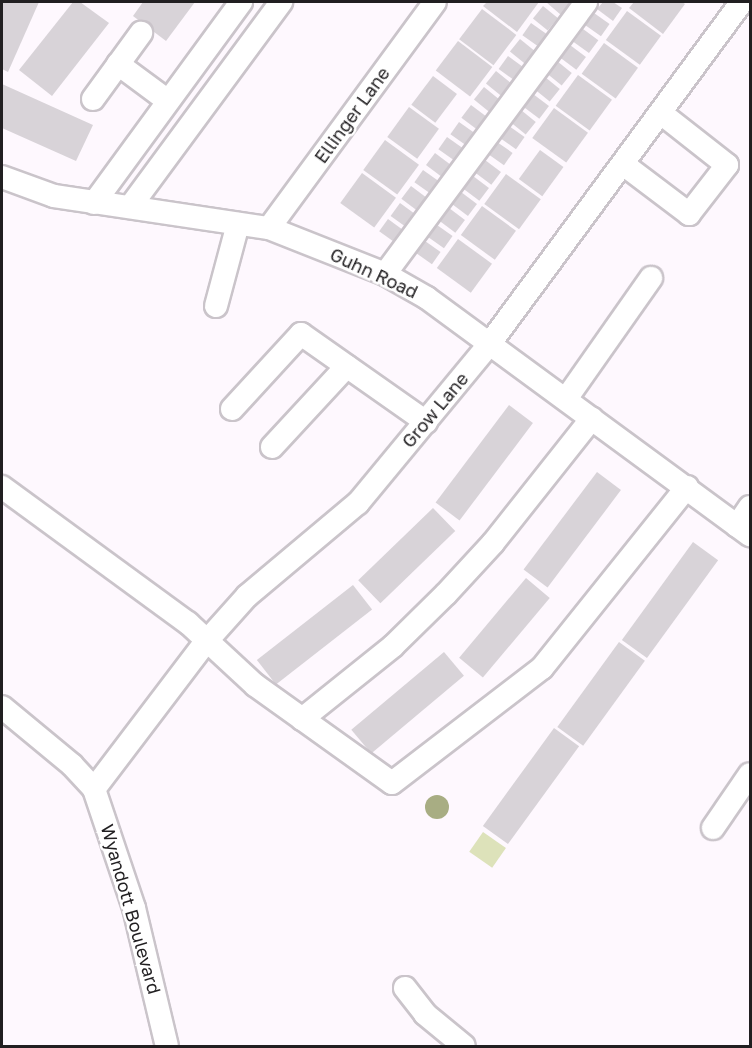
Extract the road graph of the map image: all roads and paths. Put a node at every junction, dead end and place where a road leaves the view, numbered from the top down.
1 (241, 2) edge
2 (281, 2) edge
3 (435, 2) edge
4 (586, 2) edge
5 (742, 2) edge
6 (141, 33) dead end
7 (118, 64) junction
8 (93, 99) dead end
9 (168, 101) junction
10 (660, 113) junction
11 (623, 164) junction
12 (2, 179) edge
13 (94, 203) junction
14 (130, 207) junction
15 (238, 224) junction
16 (269, 228) junction
17 (385, 274) junction
18 (651, 278) dead end
19 (216, 306) dead end
20 (488, 346) junction
21 (347, 366) junction
22 (566, 399) junction
23 (232, 409) dead end
24 (592, 418) junction
25 (426, 422) junction
26 (272, 447) dead end
27 (2, 487) edge
28 (687, 487) junction
29 (750, 507) edge
30 (743, 530) edge
31 (205, 643) junction
32 (2, 707) edge
33 (302, 719) junction
34 (750, 774) edge
35 (94, 789) junction
36 (713, 828) dead end
37 (405, 988) dead end
38 (168, 1047) edge
39 (464, 1047) edge

1 - 9 street
2 - 14 street
3 - 16 street, Ellinger Lane
4 - 17 street
5 - 10 street, Grow Lane
6 - 7 street
7 - 8 street
7 - 9 street
9 - 13 street
10 - 11 street, Grow Lane
10 - 11 street
11 - 20 street, Grow Lane
12 - 13 street, Guhn Road
13 - 14 street, Guhn Road
14 - 15 street, Guhn Road
15 - 16 street, Guhn Road
15 - 19 street
16 - 17 street, Guhn Road
17 - 20 street, Guhn Road
18 - 22 street
20 - 22 street, Guhn Road
20 - 25 street, Grow Lane
21 - 23 street
21 - 25 street
21 - 26 street
22 - 24 street, Guhn Road
24 - 28 street, Guhn Road
24 - 33 street
25 - 31 street, Grow Lane
27 - 31 street
28 - 30 street, Guhn Road
28 - 33 street
29 - 30 street
31 - 33 street
31 - 35 street, Grow Lane
32 - 35 street, Wyandott Boulevard
34 - 36 street
35 - 38 street, Wyandott Boulevard
37 - 39 street

